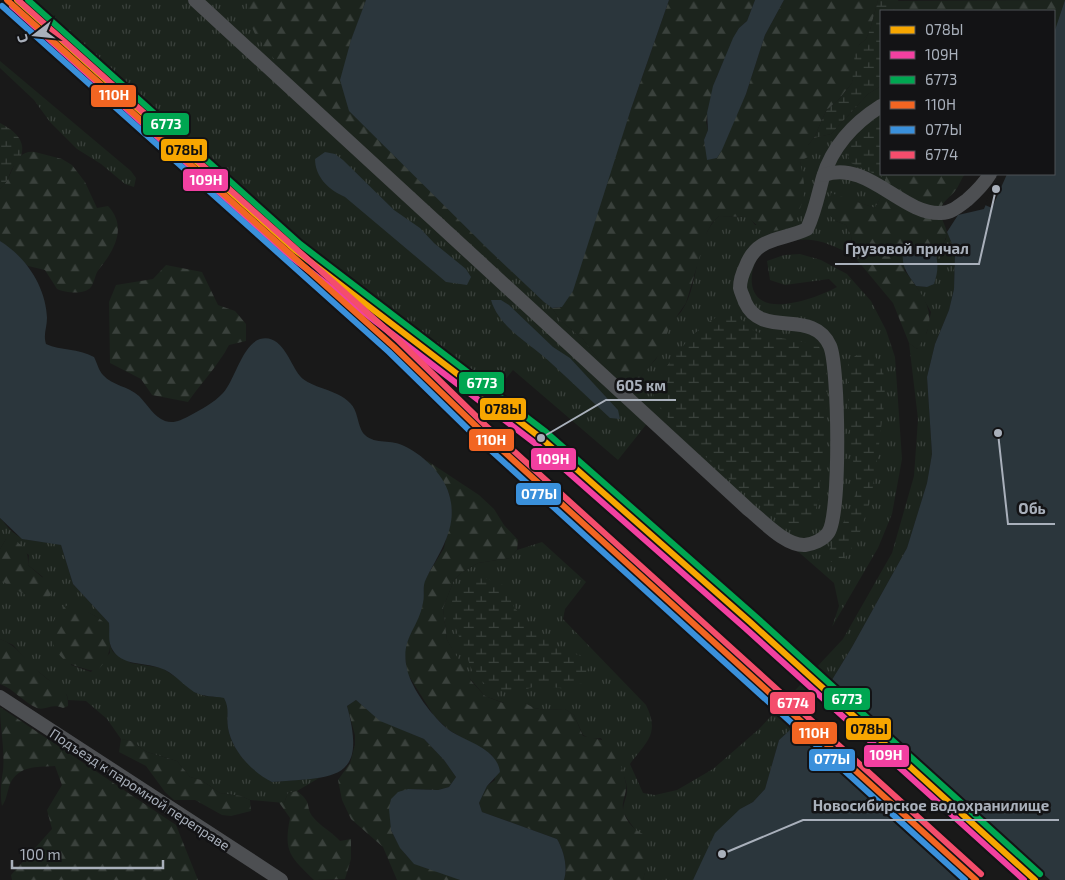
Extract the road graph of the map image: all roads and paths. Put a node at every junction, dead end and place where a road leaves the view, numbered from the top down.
1 (195, 0) edge
2 (880, 107) edge
3 (824, 175) junction
4 (990, 175) edge
5 (0, 697) edge
6 (281, 880) edge

1 - 3 street
2 - 3 street
3 - 4 street
5 - 6 street, Подъезд к паромной переправе

